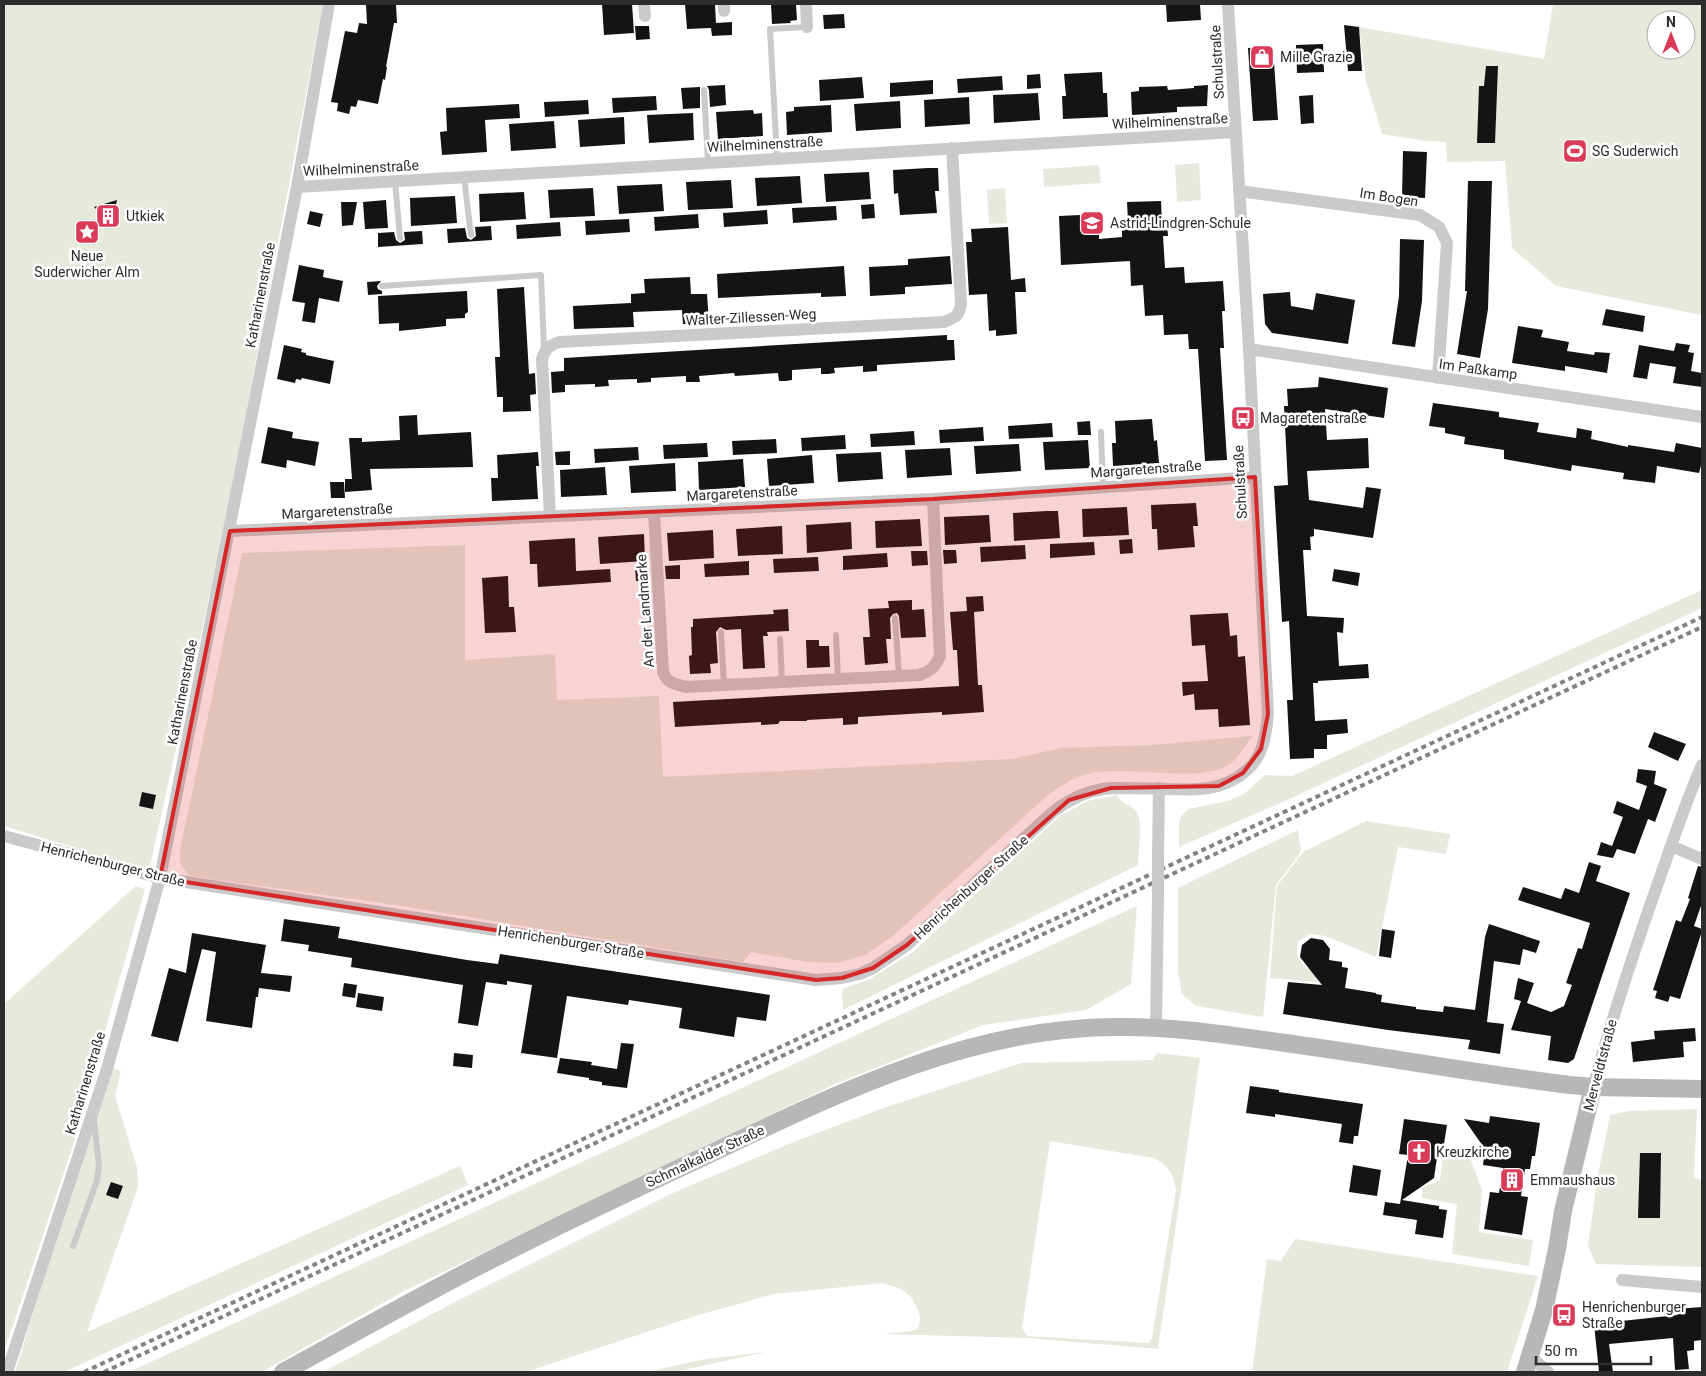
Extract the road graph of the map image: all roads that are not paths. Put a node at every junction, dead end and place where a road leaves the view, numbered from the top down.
1 (330, 4) edge
2 (806, 4) edge
3 (1228, 4) edge
4 (807, 27) joint
5 (704, 90) dead end
6 (1236, 132) junction
7 (952, 148) junction
8 (777, 158) junction
9 (708, 162) junction
10 (464, 177) junction
11 (395, 181) junction
12 (297, 187) junction
13 (1240, 191) junction
14 (471, 236) dead end
15 (400, 238) dead end
16 (382, 286) dead end
17 (1249, 349) junction
18 (544, 351) junction
19 (1438, 378) junction
20 (1702, 417) edge
21 (1101, 432) dead end
22 (1255, 476) junction
23 (1103, 487) junction
24 (933, 499) junction
25 (654, 512) junction
26 (550, 516) junction
27 (230, 531) junction
28 (895, 618) dead end
29 (722, 632) dead end
30 (836, 635) dead end
31 (780, 639) dead end
32 (899, 676) junction
33 (838, 679) junction
34 (782, 682) junction
35 (724, 685) junction
36 (1702, 765) edge
37 (1159, 788) junction
38 (4, 836) edge
39 (1671, 846) junction
40 (1702, 859) edge
41 (160, 878) junction
42 (1156, 1028) junction
43 (1593, 1087) junction
44 (1702, 1089) edge
45 (93, 1112) junction
46 (73, 1246) dead end
47 (1622, 1280) dead end
48 (1702, 1287) edge
49 (1528, 1364) edge
50 (7, 1372) edge
51 (283, 1372) edge
52 (1548, 1372) edge

1 - 12 street, Katharinenstraße
2 - 4 street
3 - 6 street, Schulstraße
4 - 8 lane
5 - 9 lane
6 - 7 street, Wilhelminenstraße
6 - 13 street, Schulstraße
7 - 8 street, Wilhelminenstraße
7 - 18 street, Walter-Zillessen-Weg
8 - 9 street, Wilhelminenstraße
9 - 10 street, Wilhelminenstraße
10 - 11 street, Wilhelminenstraße
10 - 14 lane
11 - 12 street, Wilhelminenstraße
11 - 15 lane
12 - 27 street, Katharinenstraße
13 - 17 street, Schulstraße
13 - 19 street, Im Bogen
16 - 18 lane
17 - 19 street, Im Paßkamp
17 - 22 street, Schulstraße
18 - 26 street
19 - 20 street, Im Paßkamp
21 - 23 lane
22 - 23 street, Margaretenstraße
22 - 37 street, Schulstraße
23 - 24 street, Margaretenstraße
24 - 25 street, Margaretenstraße
24 - 32 street, An der Landmarke
25 - 26 street, Margaretenstraße
25 - 35 street, An der Landmarke
26 - 27 street, Margaretenstraße
27 - 41 street, Katharinenstraße
28 - 32 lane
29 - 35 lane
30 - 33 lane
31 - 34 lane
32 - 33 street, An der Landmarke
33 - 34 street, An der Landmarke
34 - 35 street, An der Landmarke
36 - 39 street, Merveldtstraße
37 - 41 street, Henrichenburger Straße
37 - 42 street, bridge
38 - 41 street, Henrichenburger Straße
39 - 40 street
39 - 43 street, Merveldtstraße
41 - 45 street, Katharinenstraße
42 - 43 main road
42 - 51 main road, Schmalkalder Straße
43 - 44 main road
43 - 49 main road, Merveldtstraße
45 - 46 lane
45 - 50 street, Katharinenstraße
47 - 48 street
49 - 52 street

